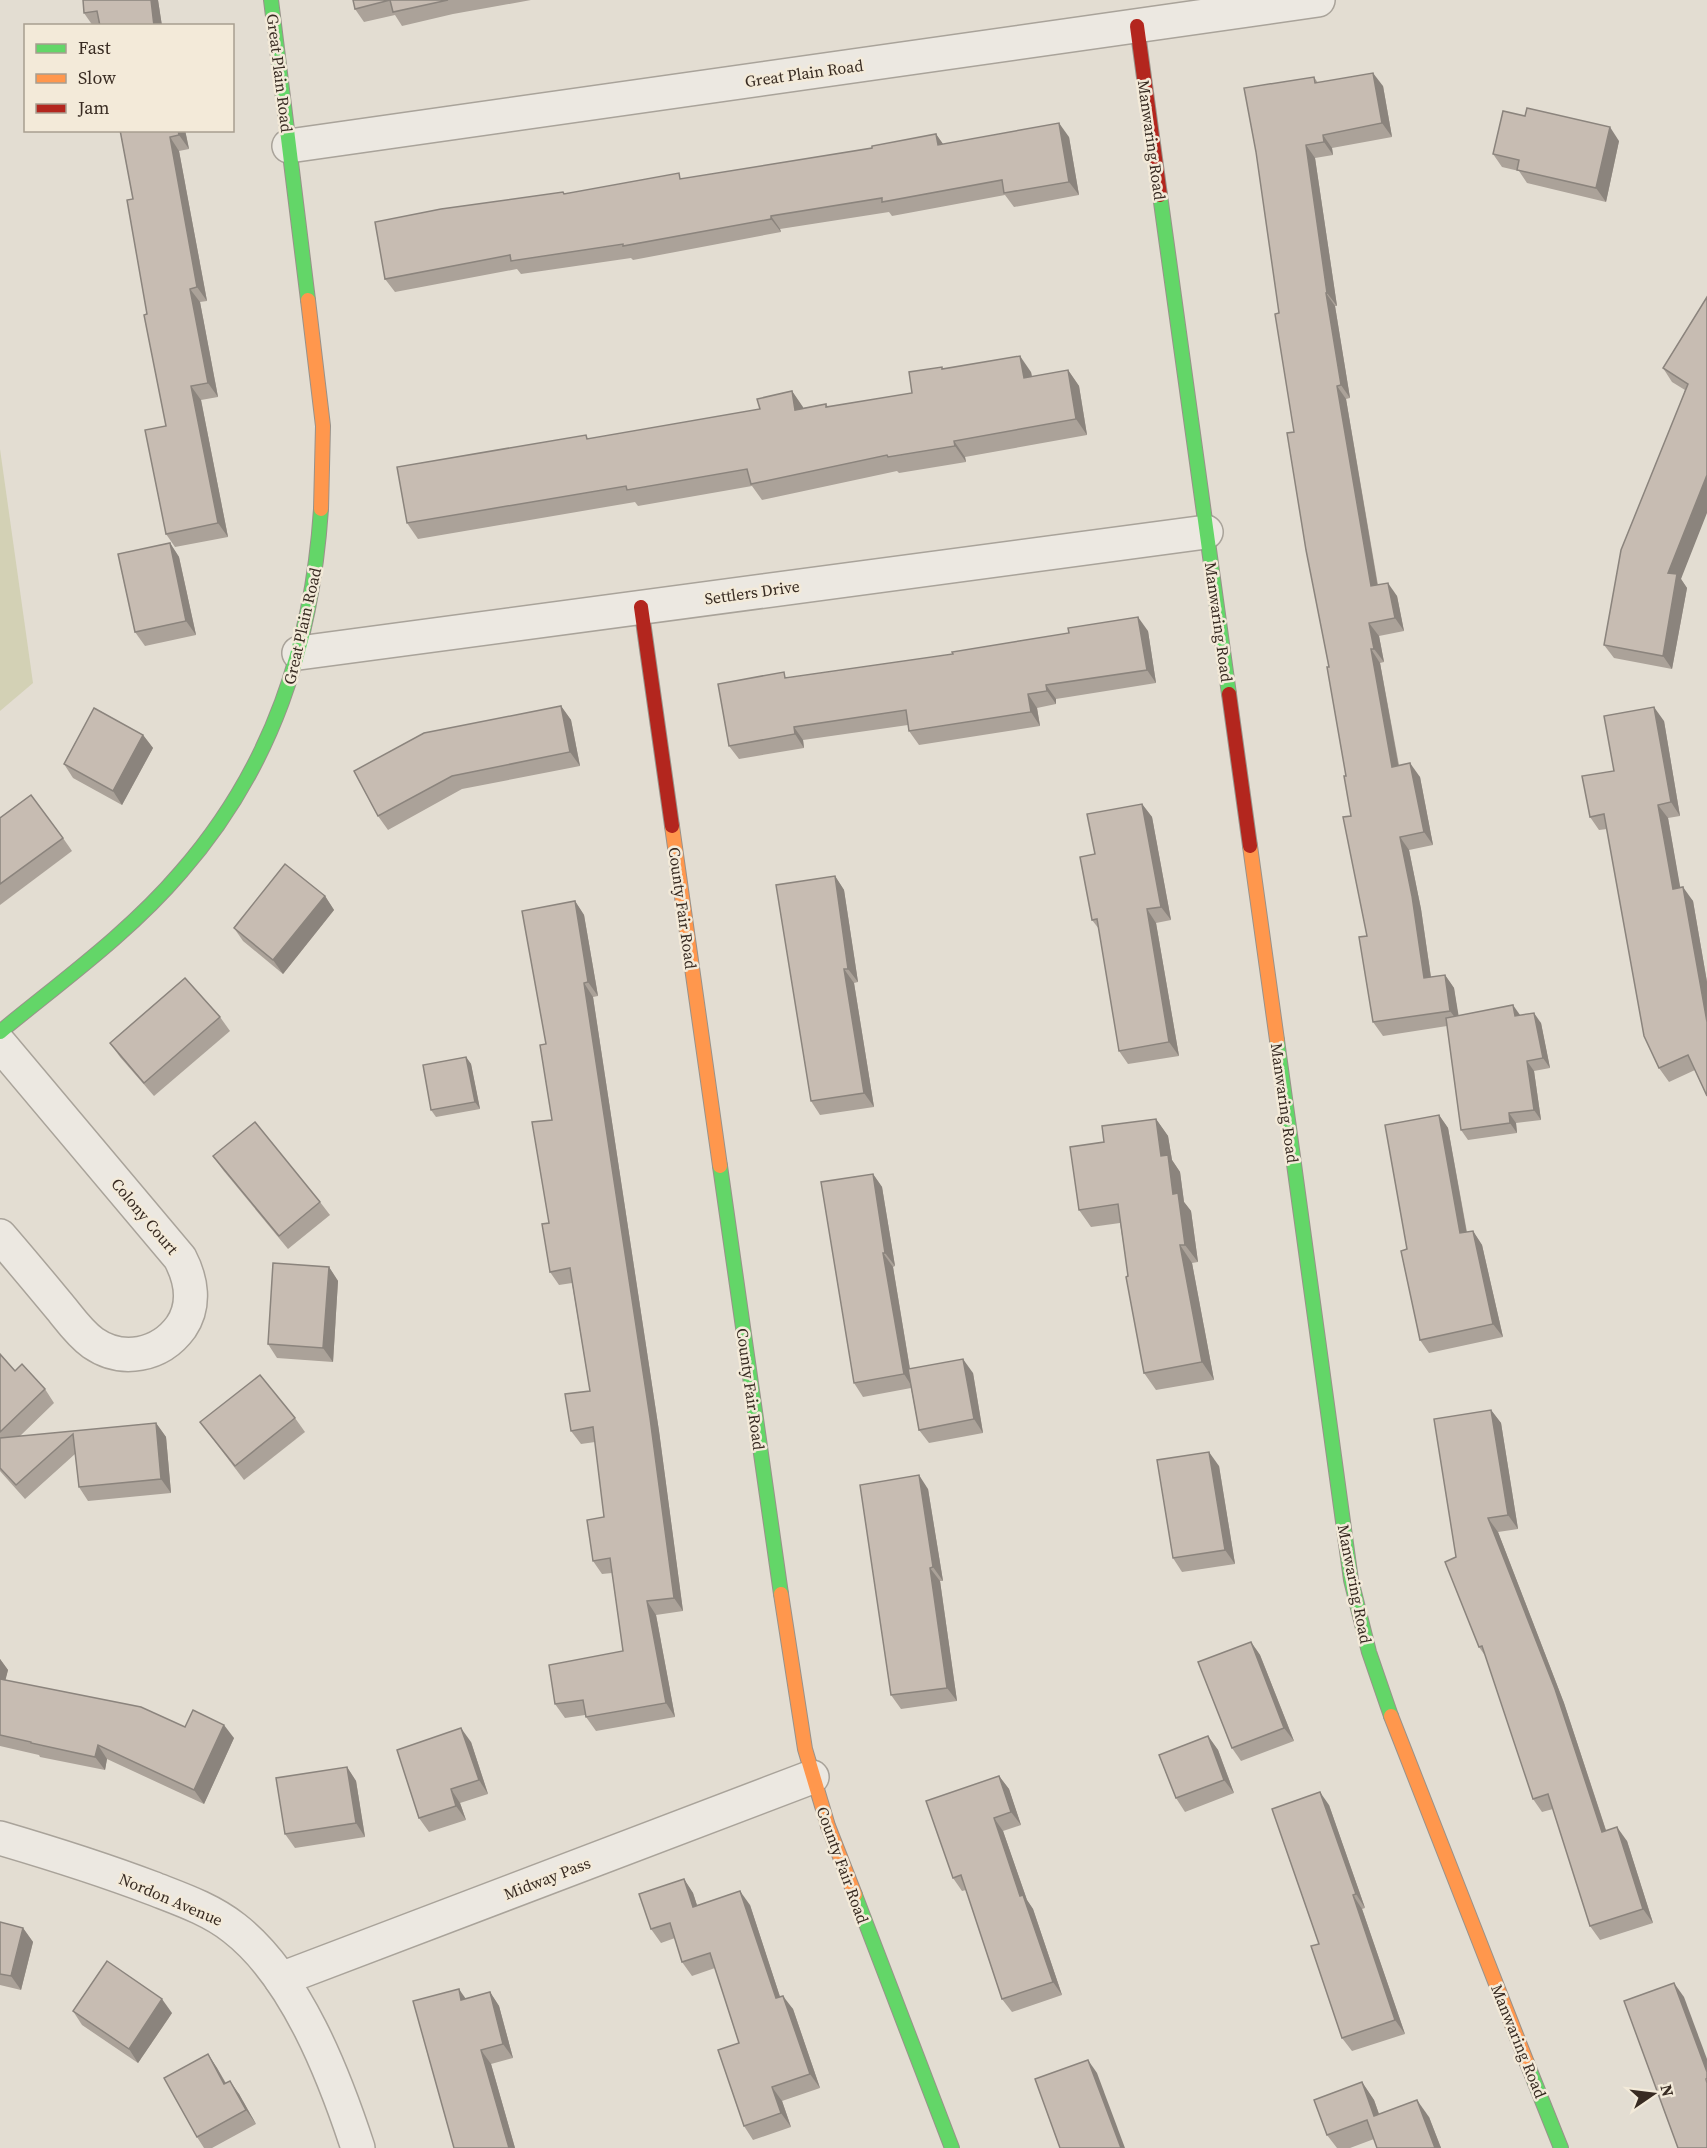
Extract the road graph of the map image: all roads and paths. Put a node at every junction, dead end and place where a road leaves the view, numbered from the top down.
1 (272, 0) edge
2 (1318, 0) edge
3 (1137, 26) junction
4 (289, 146) junction
5 (1206, 532) junction
6 (641, 607) junction
7 (299, 653) junction
8 (0, 1032) edge
9 (0, 1044) edge
10 (0, 1236) edge
11 (812, 1777) junction
12 (0, 1838) edge
13 (281, 1979) junction
14 (358, 2148) edge
15 (952, 2148) edge
16 (1561, 2148) edge

1 - 4 street, Great Plain Road
2 - 3 street, Great Plain Road
3 - 4 street, Great Plain Road
3 - 5 street, Manwaring Road
4 - 7 street, Great Plain Road
5 - 6 street, Settlers Drive
5 - 16 street, Manwaring Road
6 - 7 street, Settlers Drive
6 - 11 street, County Fair Road
7 - 8 street, Great Plain Road
9 - 10 street, Colony Court
11 - 13 street, Midway Pass
11 - 15 street, County Fair Road
12 - 13 street, Nordon Avenue
13 - 14 street, Nordon Avenue

